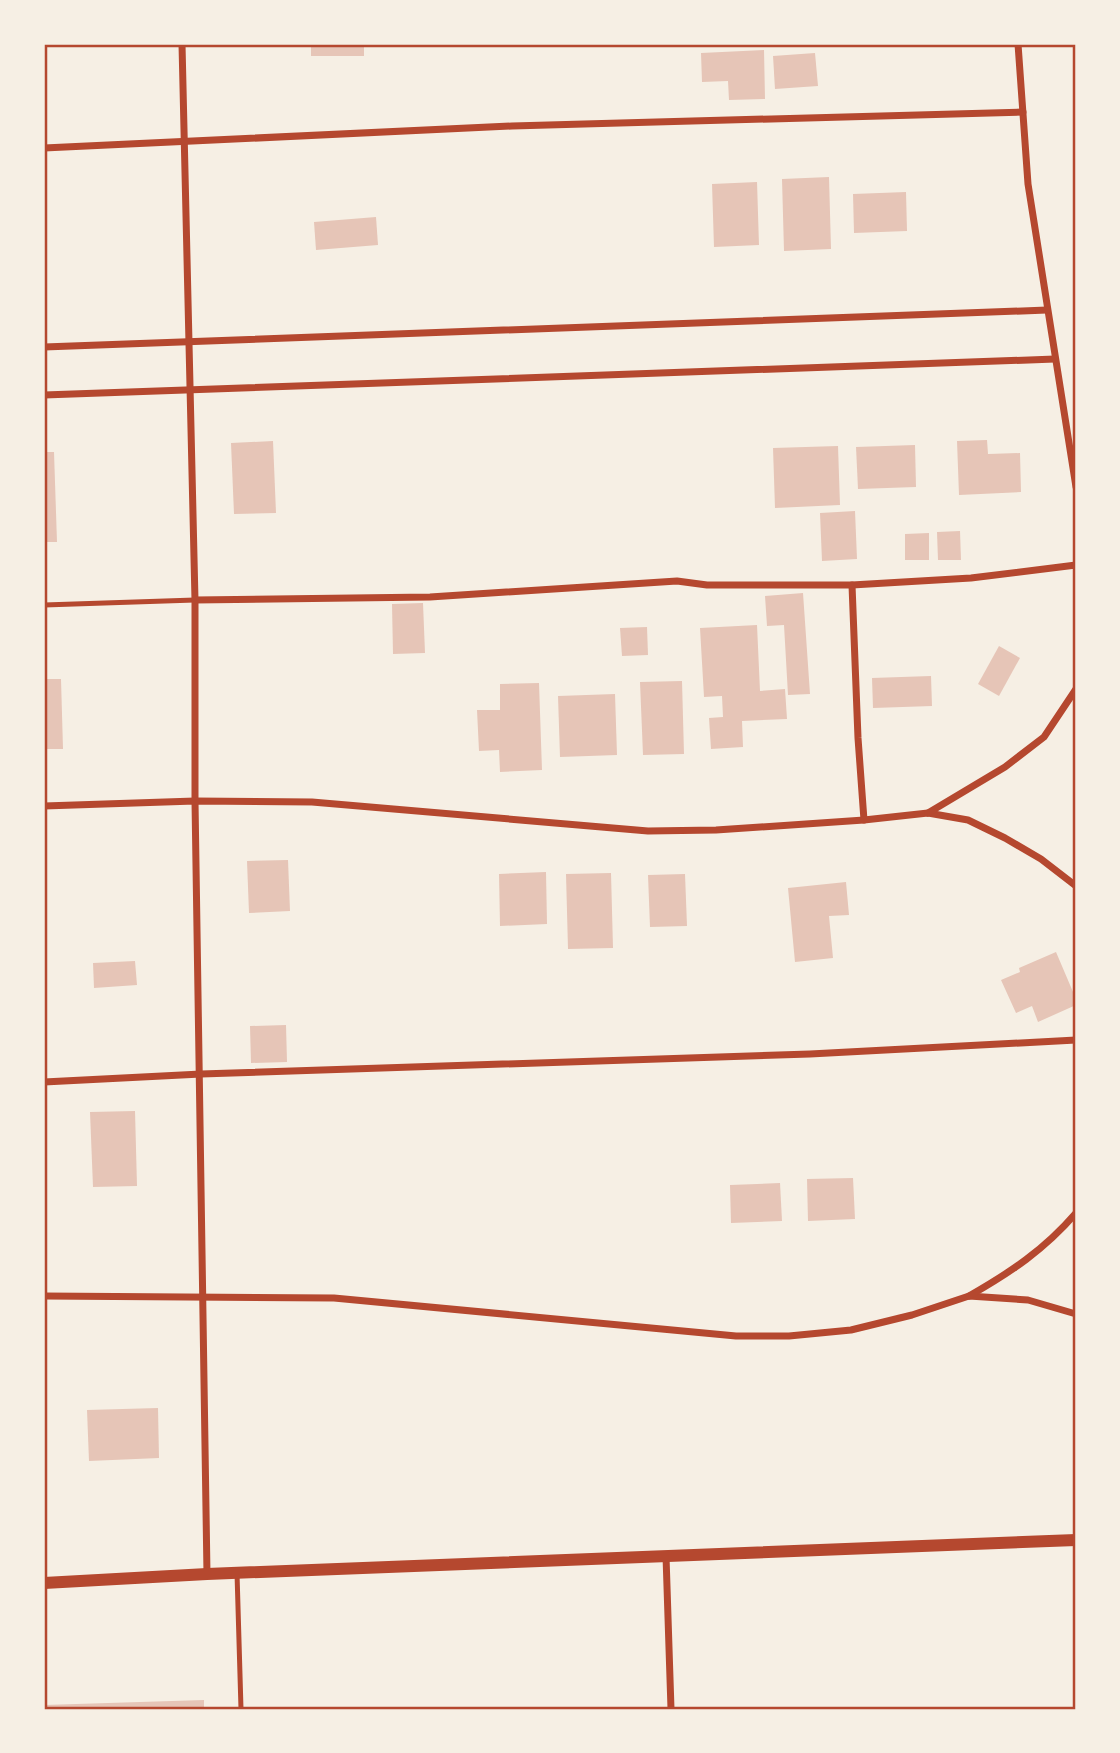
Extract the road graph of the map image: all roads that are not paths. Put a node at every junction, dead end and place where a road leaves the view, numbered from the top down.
1 (182, 44) edge
2 (1018, 44) edge
3 (1023, 112) junction
4 (185, 143) junction
5 (44, 148) edge
6 (1047, 310) junction
7 (190, 342) junction
8 (44, 347) edge
9 (1055, 359) junction
10 (192, 389) junction
11 (44, 395) edge
12 (1076, 487) edge
13 (1076, 565) edge
14 (852, 585) junction
15 (195, 600) junction
16 (44, 605) edge
17 (1076, 689) edge
18 (195, 801) junction
19 (44, 806) edge
20 (928, 813) junction
21 (864, 820) junction
22 (1076, 886) edge
23 (1076, 1040) edge
24 (201, 1074) junction
25 (44, 1082) edge
26 (1076, 1213) edge
27 (44, 1296) edge
28 (969, 1296) junction
29 (204, 1297) junction
30 (1076, 1314) edge
31 (1076, 1540) edge
32 (666, 1556) junction
33 (237, 1573) junction
34 (207, 1574) junction
35 (44, 1583) edge
36 (241, 1709) edge
37 (671, 1709) edge

1 - 4 street
2 - 3 street
3 - 4 street
3 - 6 street
4 - 5 street
4 - 7 street
6 - 7 street
6 - 9 street
7 - 8 street
7 - 10 street
9 - 10 street
9 - 12 street
10 - 11 street
10 - 15 street
13 - 14 street
14 - 15 street
14 - 21 street
15 - 16 lane
15 - 18 street
17 - 20 street
18 - 19 street
18 - 21 street
18 - 24 street
20 - 21 street
20 - 22 street
23 - 24 street
24 - 25 street
24 - 29 street
26 - 28 street
27 - 29 street
28 - 29 street
28 - 30 street
29 - 34 street
31 - 32 street
32 - 33 street
32 - 37 street
33 - 34 street
33 - 36 lane
34 - 35 street

